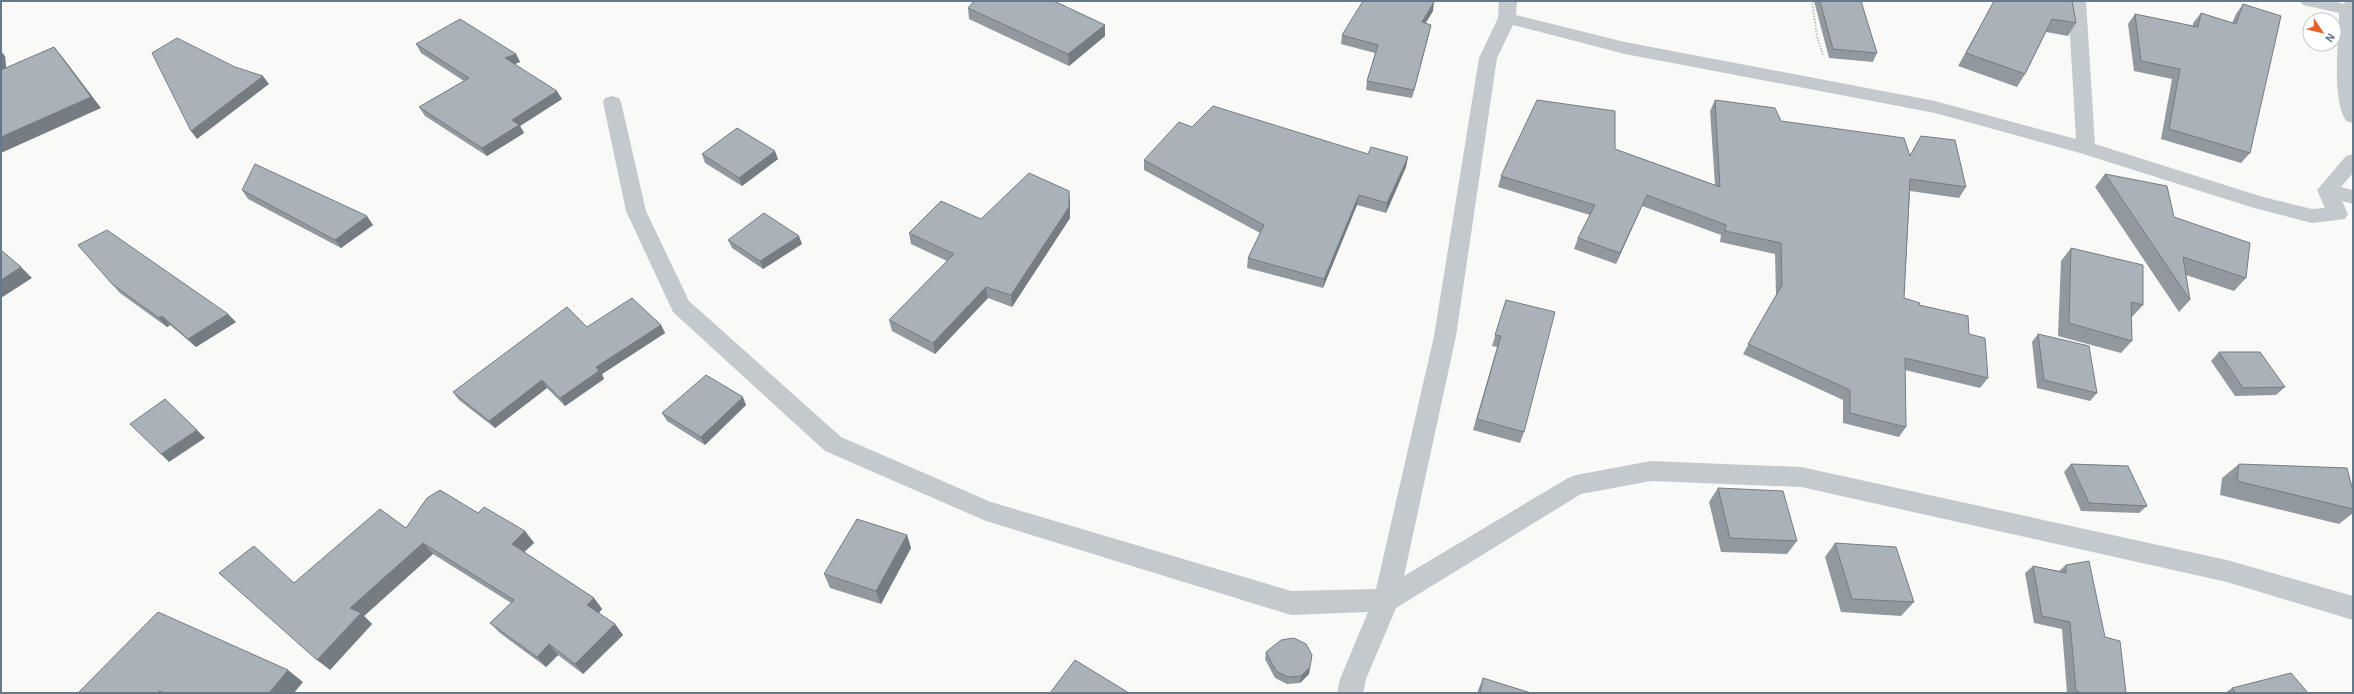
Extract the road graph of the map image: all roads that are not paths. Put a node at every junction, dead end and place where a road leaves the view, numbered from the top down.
1 (2077, 1) edge
2 (2309, 1) edge
3 (2350, 7) edge
4 (1507, 10) edge
5 (612, 102) dead end
6 (2353, 117) edge
7 (2086, 148) junction
8 (2353, 161) edge
9 (2327, 190) junction
10 (2353, 197) edge
11 (1386, 600) junction
12 (2353, 608) edge
13 (1350, 693) edge

1 - 7 street
2 - 3 street
3 - 6 street
4 - 7 street
4 - 11 street
5 - 11 street
7 - 9 street
8 - 9 street
9 - 10 street
11 - 12 street
11 - 13 street

